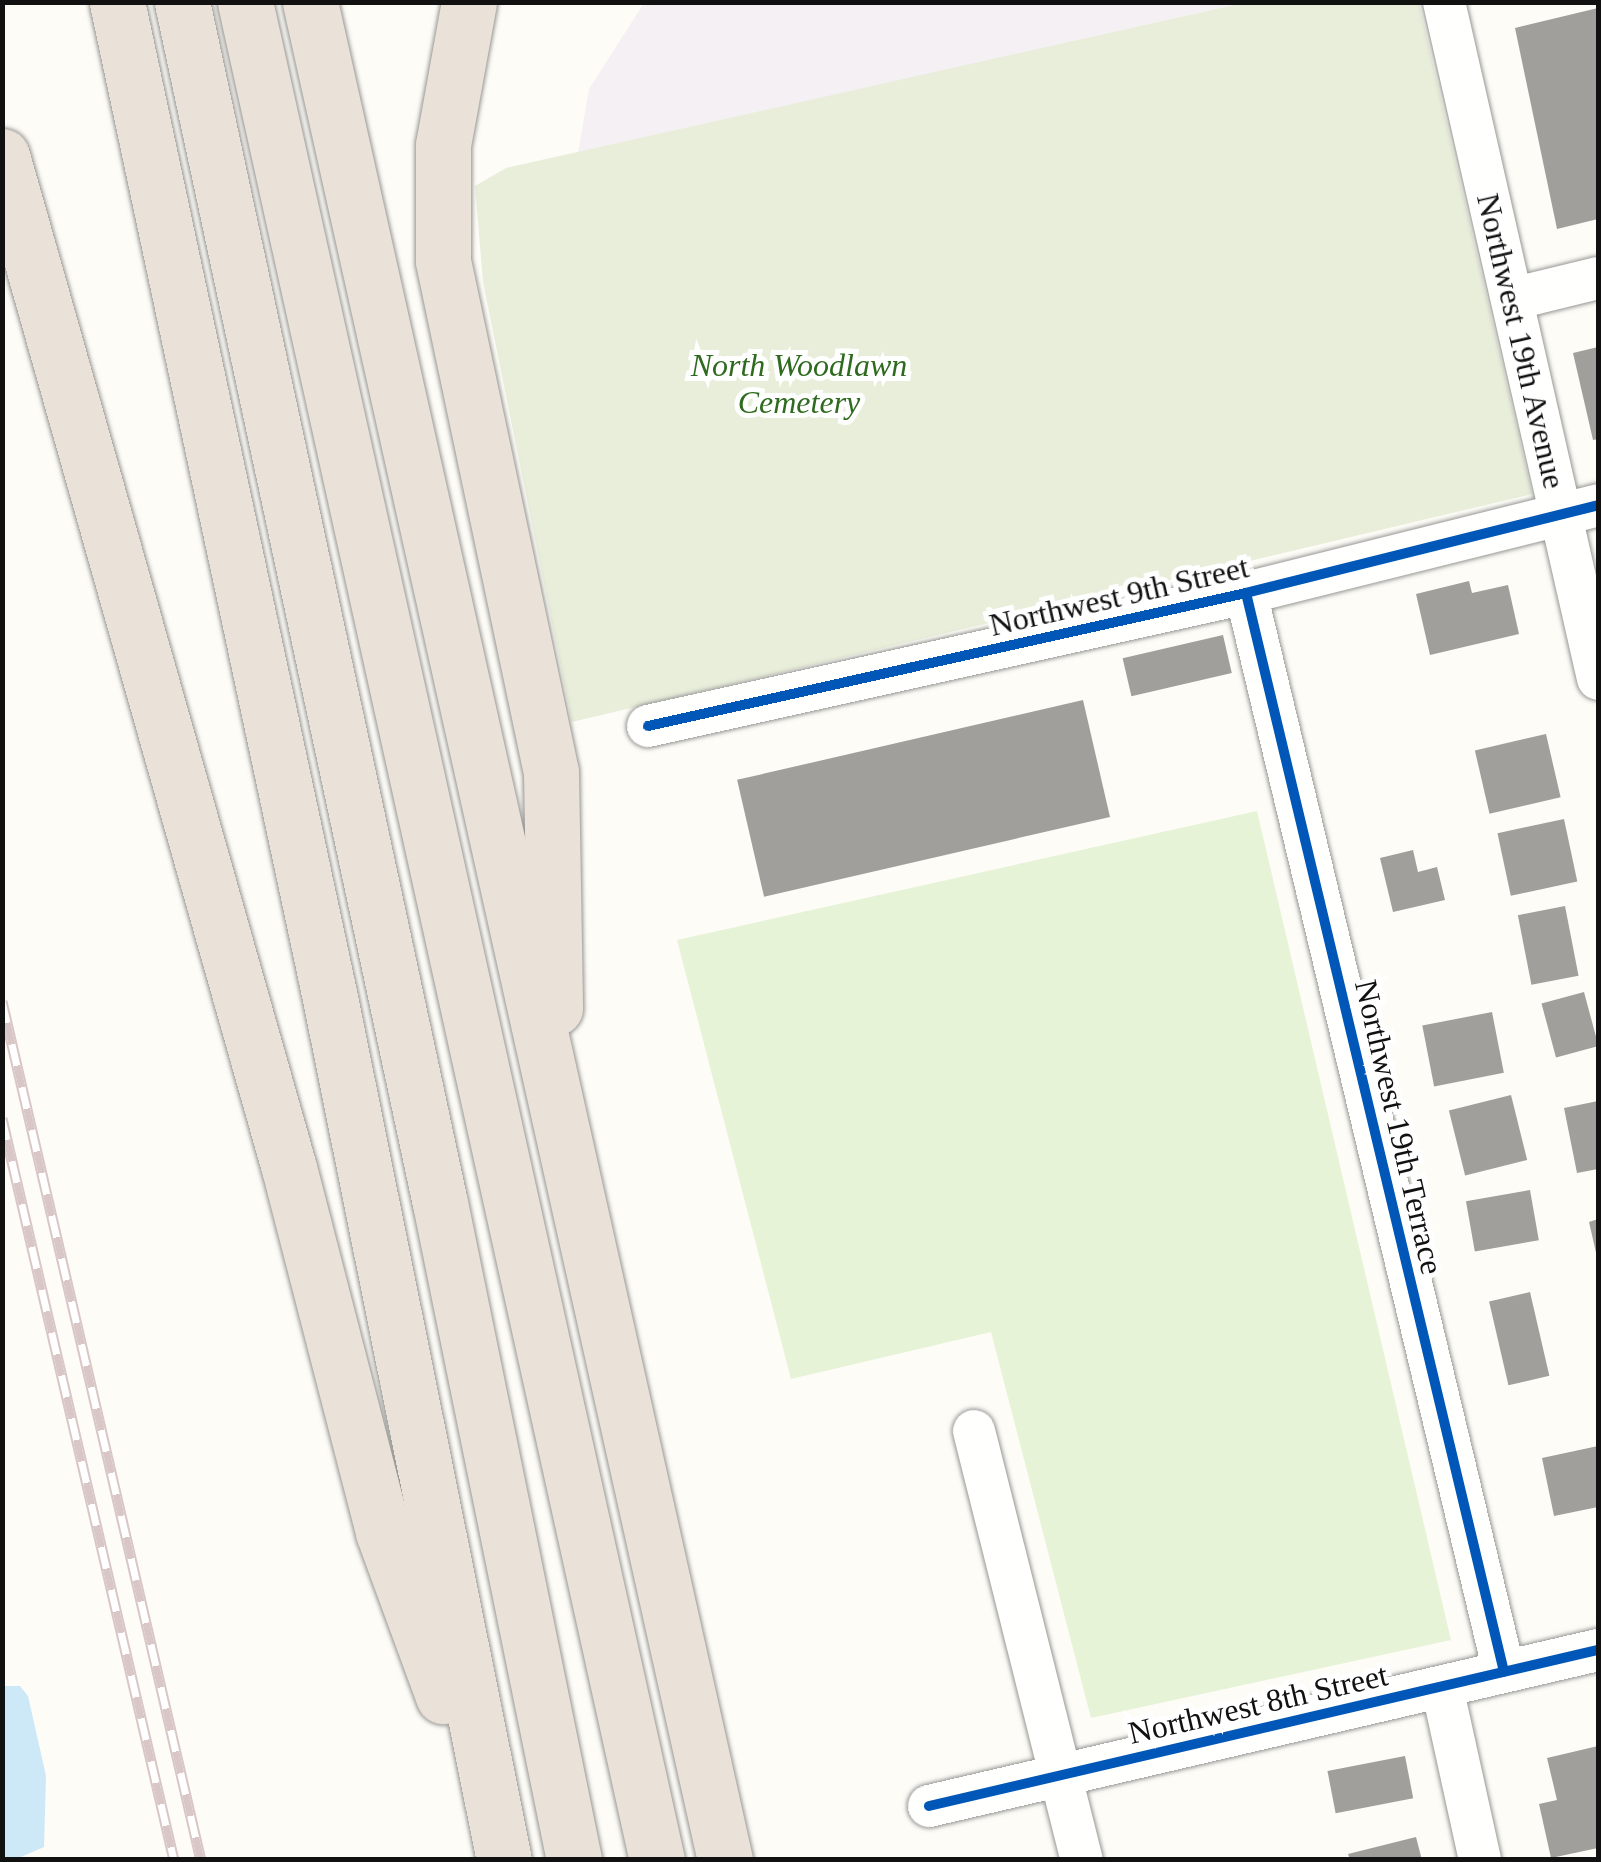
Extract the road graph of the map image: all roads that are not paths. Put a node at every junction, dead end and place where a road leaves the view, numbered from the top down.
1 (117, 2) edge
2 (182, 2) edge
3 (244, 2) edge
4 (310, 2) edge
5 (469, 2) edge
6 (1444, 2) edge
7 (2, 156) edge
8 (1598, 278) edge
9 (1512, 299) junction
10 (1580, 510) edge
11 (1246, 593) junction
12 (1598, 678) edge
13 (648, 726) dead end
14 (557, 1126) junction
15 (974, 1431) dead end
16 (1598, 1650) edge
17 (1504, 1672) junction
18 (1442, 1686) junction
19 (1060, 1776) junction
20 (929, 1806) dead end
21 (504, 1860) edge
22 (574, 1860) edge
23 (656, 1860) edge
24 (725, 1860) edge
25 (1082, 1860) edge
26 (1480, 1860) edge

1 - 21 highway
2 - 22 highway
3 - 23 highway
4 - 14 highway
5 - 14 highway
6 - 9 street, Northwest 19th Avenue
7 - 21 highway
8 - 9 street
9 - 10 street, Northwest 19th Avenue
10 - 11 street, Northwest 9th Street
10 - 12 street, Northwest 19th Avenue
11 - 13 street, Northwest 9th Street
11 - 17 street, Northwest 19th Terrace
14 - 24 highway
15 - 19 street
16 - 17 street, Northwest 8th Street
17 - 18 street, Northwest 8th Street
18 - 19 street, Northwest 8th Street
18 - 26 street
19 - 20 street, Northwest 8th Street
19 - 25 street

